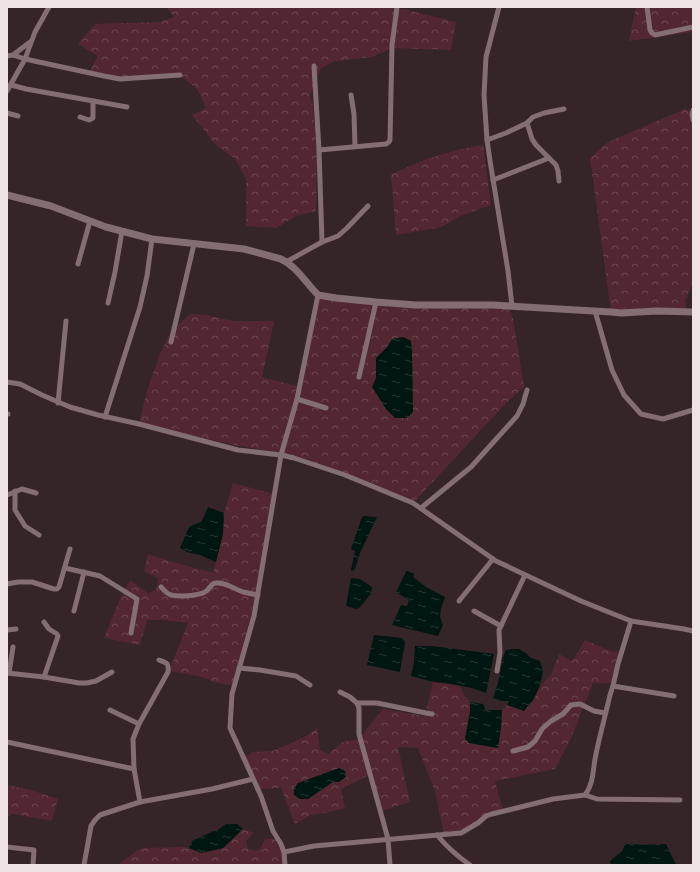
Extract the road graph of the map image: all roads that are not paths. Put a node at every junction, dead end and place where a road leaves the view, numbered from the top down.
1 (49, 7) edge
2 (397, 7) edge
3 (499, 7) edge
4 (648, 7) edge
5 (693, 27) edge
6 (30, 42) junction
7 (10, 56) edge
8 (24, 59) junction
9 (314, 66) dead end
10 (180, 75) dead end
11 (11, 85) junction
12 (7, 91) edge
13 (351, 95) dead end
14 (93, 101) junction
15 (127, 107) dead end
16 (564, 109) dead end
17 (693, 110) edge
18 (7, 113) edge
19 (18, 116) dead end
20 (80, 118) dead end
21 (693, 120) edge
22 (527, 123) junction
23 (487, 140) junction
24 (355, 146) junction
25 (319, 150) junction
26 (549, 158) junction
27 (493, 180) junction
28 (559, 181) dead end
29 (7, 195) edge
30 (368, 206) dead end
31 (90, 221) junction
32 (122, 231) junction
33 (152, 239) junction
34 (322, 242) junction
35 (194, 244) junction
36 (286, 262) junction
37 (78, 264) dead end
38 (318, 295) junction
39 (376, 302) junction
40 (108, 303) dead end
41 (512, 306) junction
42 (595, 311) junction
43 (693, 312) edge
44 (66, 321) dead end
45 (172, 342) dead end
46 (359, 377) dead end
47 (7, 382) edge
48 (527, 390) dead end
49 (297, 399) junction
50 (58, 403) junction
51 (326, 408) dead end
52 (693, 410) edge
53 (105, 417) junction
54 (282, 455) junction
55 (15, 491) junction
56 (36, 493) dead end
57 (7, 495) edge
58 (421, 508) junction
59 (39, 535) dead end
60 (70, 549) dead end
61 (493, 558) junction
62 (65, 568) junction
63 (84, 572) junction
64 (525, 575) junction
65 (7, 584) edge
66 (161, 587) dead end
67 (258, 595) junction
68 (459, 601) dead end
69 (74, 611) dead end
70 (474, 611) dead end
71 (44, 622) dead end
72 (631, 622) junction
73 (501, 626) junction
74 (16, 629) dead end
75 (7, 630) edge
76 (693, 631) edge
77 (130, 633) dead end
78 (14, 647) dead end
79 (159, 660) dead end
80 (239, 668) junction
81 (497, 671) dead end
82 (112, 672) dead end
83 (8, 673) edge
84 (44, 677) junction
85 (310, 685) dead end
86 (613, 686) junction
87 (340, 692) dead end
88 (674, 696) dead end
89 (356, 703) junction
90 (110, 710) dead end
91 (606, 713) junction
92 (432, 714) dead end
93 (139, 724) junction
94 (7, 742) edge
95 (513, 751) dead end
96 (134, 769) junction
97 (253, 779) junction
98 (585, 795) junction
99 (680, 800) dead end
100 (140, 802) junction
101 (437, 835) junction
102 (388, 839) junction
103 (7, 847) edge
104 (284, 852) junction
105 (33, 865) edge
106 (84, 865) edge
107 (285, 865) edge
108 (390, 865) edge
109 (470, 865) edge

1 - 6 street
2 - 24 street
3 - 23 street
4 - 5 street
6 - 7 street
6 - 8 street
7 - 8 street
8 - 10 street
8 - 11 street
9 - 25 street
11 - 12 street
11 - 14 street
13 - 24 street
14 - 15 street
14 - 20 street
16 - 22 street
17 - 21 street
18 - 19 street
22 - 23 street
22 - 26 street
23 - 27 street
24 - 25 street
25 - 34 street
26 - 27 street
26 - 28 street
27 - 41 street
29 - 31 street
30 - 34 street
31 - 32 street
31 - 37 street
32 - 33 street
32 - 40 street
33 - 35 street
33 - 53 street
34 - 36 street
35 - 36 street
35 - 45 street
36 - 38 street
38 - 39 street
38 - 49 street
39 - 41 street
39 - 46 street
41 - 42 street
42 - 43 street
42 - 52 street
44 - 50 street
47 - 50 street
48 - 58 street
49 - 51 street
49 - 54 street
50 - 53 street
53 - 54 street
54 - 58 street
54 - 67 street
55 - 56 street
55 - 57 street
55 - 59 street
58 - 61 street
60 - 62 street
61 - 64 street
61 - 68 street
62 - 63 street
62 - 65 street
63 - 69 street
63 - 77 street
64 - 72 street
64 - 73 street
66 - 67 street
67 - 80 street
70 - 73 street
71 - 84 street
72 - 76 street
72 - 86 street
73 - 81 street
74 - 75 street
78 - 83 street
79 - 93 street
80 - 85 street
80 - 97 street
82 - 84 street
83 - 84 street
86 - 88 street
86 - 91 street
87 - 89 street
89 - 92 street
89 - 102 street
90 - 93 street
91 - 95 street
91 - 98 street
93 - 96 street
94 - 96 street
96 - 100 street
97 - 100 street
97 - 104 street
98 - 99 street
98 - 101 street
100 - 106 street
101 - 102 street
101 - 109 street
102 - 104 street
102 - 108 street
103 - 105 street
104 - 107 street

